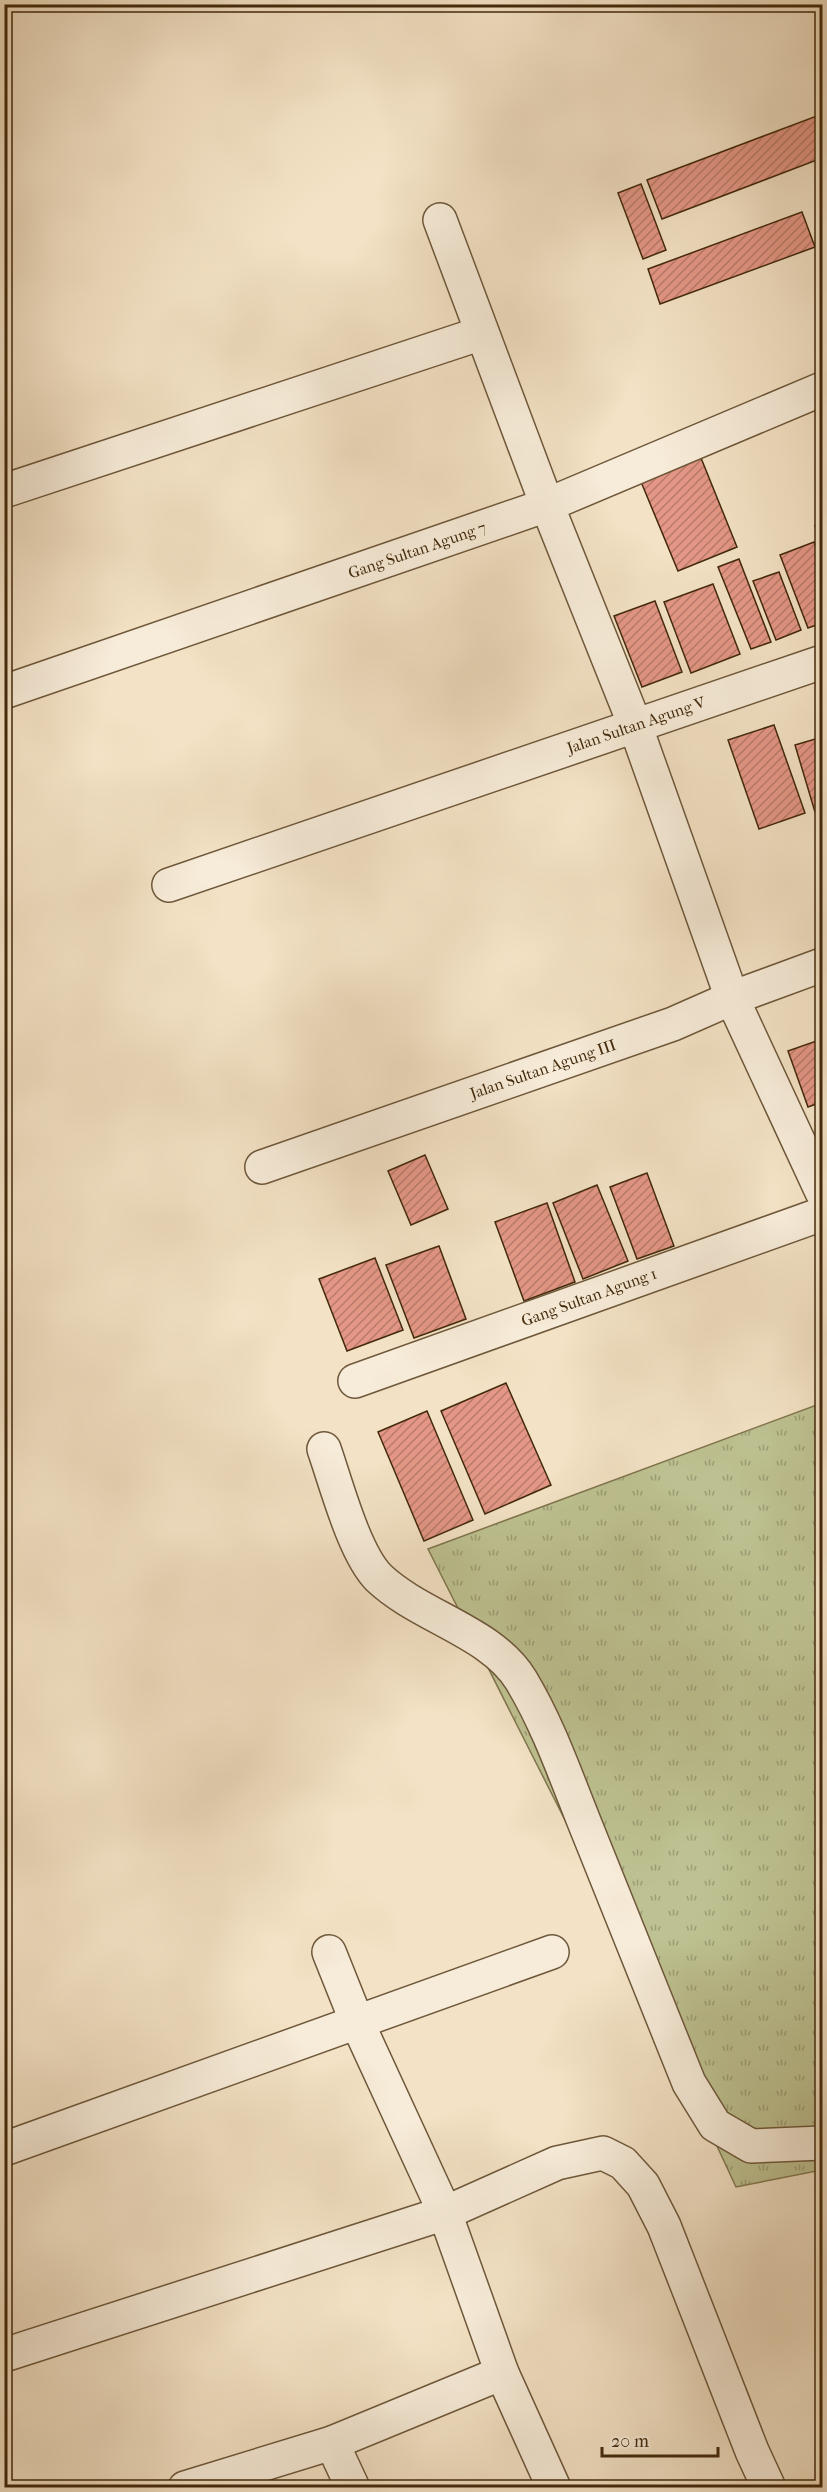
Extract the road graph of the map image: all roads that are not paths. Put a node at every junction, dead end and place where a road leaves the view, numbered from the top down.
1 (440, 220) dead end
2 (482, 333) junction
3 (822, 389) edge
4 (4, 491) edge
5 (547, 505) junction
6 (822, 662) edge
7 (4, 692) edge
8 (635, 725) junction
9 (169, 885) dead end
10 (822, 965) edge
11 (732, 998) junction
12 (262, 1167) dead end
13 (822, 1192) edge
14 (822, 1214) edge
15 (355, 1381) dead end
16 (324, 1449) dead end
17 (329, 1952) dead end
18 (552, 1952) dead end
19 (357, 2022) junction
20 (822, 2143) edge
21 (4, 2149) edge
22 (445, 2213) junction
23 (4, 2355) edge
24 (502, 2373) junction
25 (332, 2442) junction
26 (185, 2487) edge
27 (353, 2487) edge
28 (554, 2487) edge
29 (769, 2487) edge

1 - 2 street
2 - 4 street
2 - 5 street
3 - 5 street, Gang Sultan Agung 7
5 - 7 street, Gang Sultan Agung 7
5 - 8 street
6 - 8 street, Jalan Sultan Agung V
8 - 9 street, Jalan Sultan Agung V
8 - 11 street
10 - 11 street, Jalan Sultan Agung III
11 - 12 street, Jalan Sultan Agung III
11 - 13 street
14 - 15 street, Gang Sultan Agung 1
16 - 20 street
17 - 19 street
18 - 19 street
19 - 21 street
19 - 22 street
22 - 23 street
22 - 24 street
22 - 29 street
24 - 25 street
24 - 28 street
25 - 26 street
25 - 27 street

